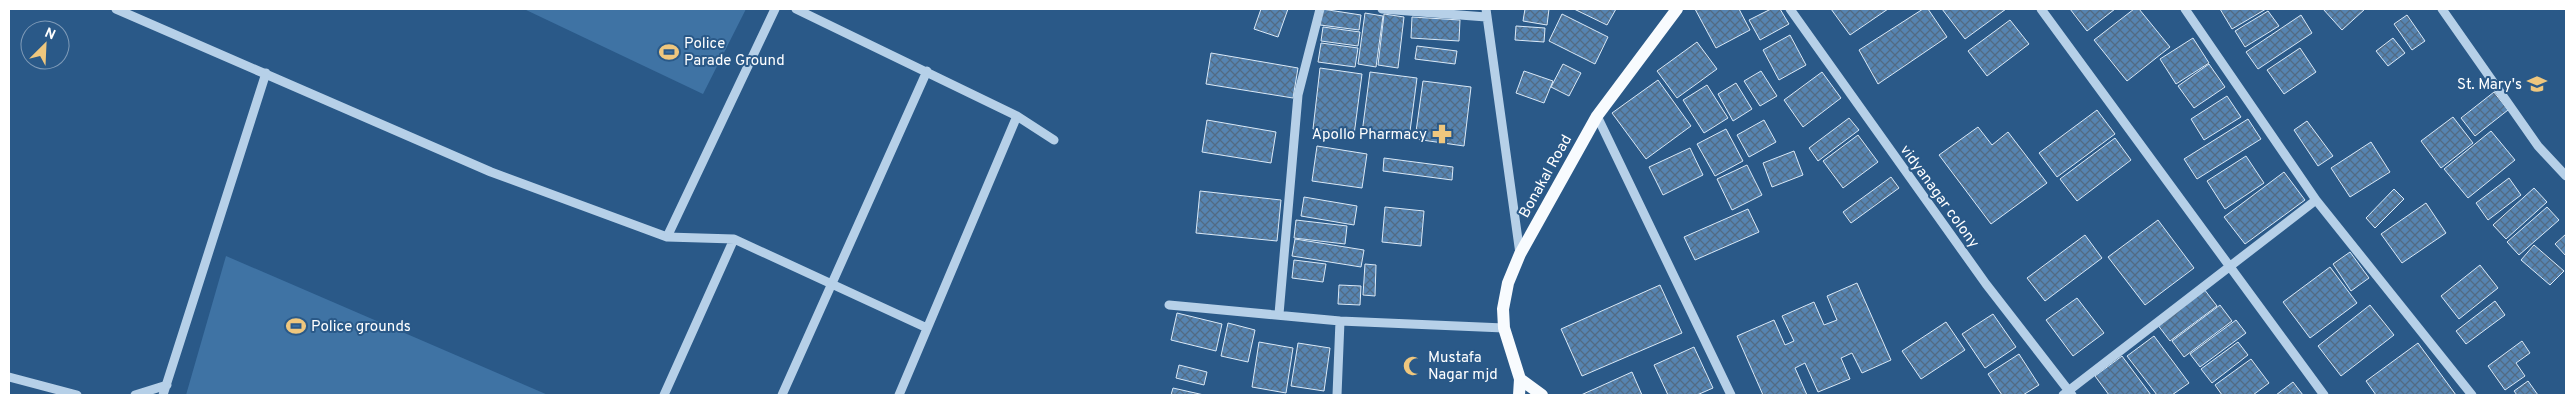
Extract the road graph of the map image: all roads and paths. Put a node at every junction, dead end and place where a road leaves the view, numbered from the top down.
1 (116, 9) edge
2 (775, 9) edge
3 (796, 9) edge
4 (1320, 9) edge
5 (1382, 9) edge
6 (1677, 9) edge
7 (1790, 9) edge
8 (2041, 9) edge
9 (2185, 9) edge
10 (2442, 9) edge
11 (1486, 13) edge
12 (927, 71) junction
13 (266, 73) junction
14 (1017, 116) junction
15 (1597, 116) junction
16 (1054, 140) dead end
17 (2566, 176) edge
18 (2316, 200) junction
19 (667, 236) junction
20 (734, 239) junction
21 (1520, 254) junction
22 (2229, 265) junction
23 (831, 285) junction
24 (1169, 305) dead end
25 (1279, 314) junction
26 (1340, 321) junction
27 (927, 328) junction
28 (1504, 328) junction
29 (9, 377) edge
30 (1520, 379) junction
31 (166, 385) junction
32 (2068, 394) edge
33 (77, 395) edge
34 (136, 395) edge
35 (163, 395) edge
36 (664, 395) edge
37 (782, 395) edge
38 (899, 395) edge
39 (1337, 395) edge
40 (1519, 395) edge
41 (1542, 395) edge
42 (1731, 395) edge
43 (2324, 395) edge
44 (2472, 395) edge

1 - 13 street
2 - 19 street
3 - 12 street
4 - 25 street
5 - 11 street
6 - 15 main road, Bonakal Road
7 - 32 street, vidyanagar colony
8 - 22 street
9 - 18 street
10 - 17 street
11 - 21 street
12 - 14 street
12 - 23 street
13 - 19 street
13 - 31 street
14 - 16 street
14 - 27 street
15 - 21 main road, Bonakal Road
15 - 42 street
18 - 22 street
18 - 44 street
19 - 20 street
20 - 23 street
20 - 36 street
21 - 28 main road, Bonakal Road
22 - 32 street
22 - 43 street
23 - 27 street
23 - 37 street
24 - 25 street
25 - 26 street
26 - 28 street
26 - 39 street
27 - 38 street
28 - 30 main road, Bonakal Road
29 - 33 street
30 - 40 main road, Bonakal Road
30 - 41 main road
31 - 34 street
31 - 35 street

